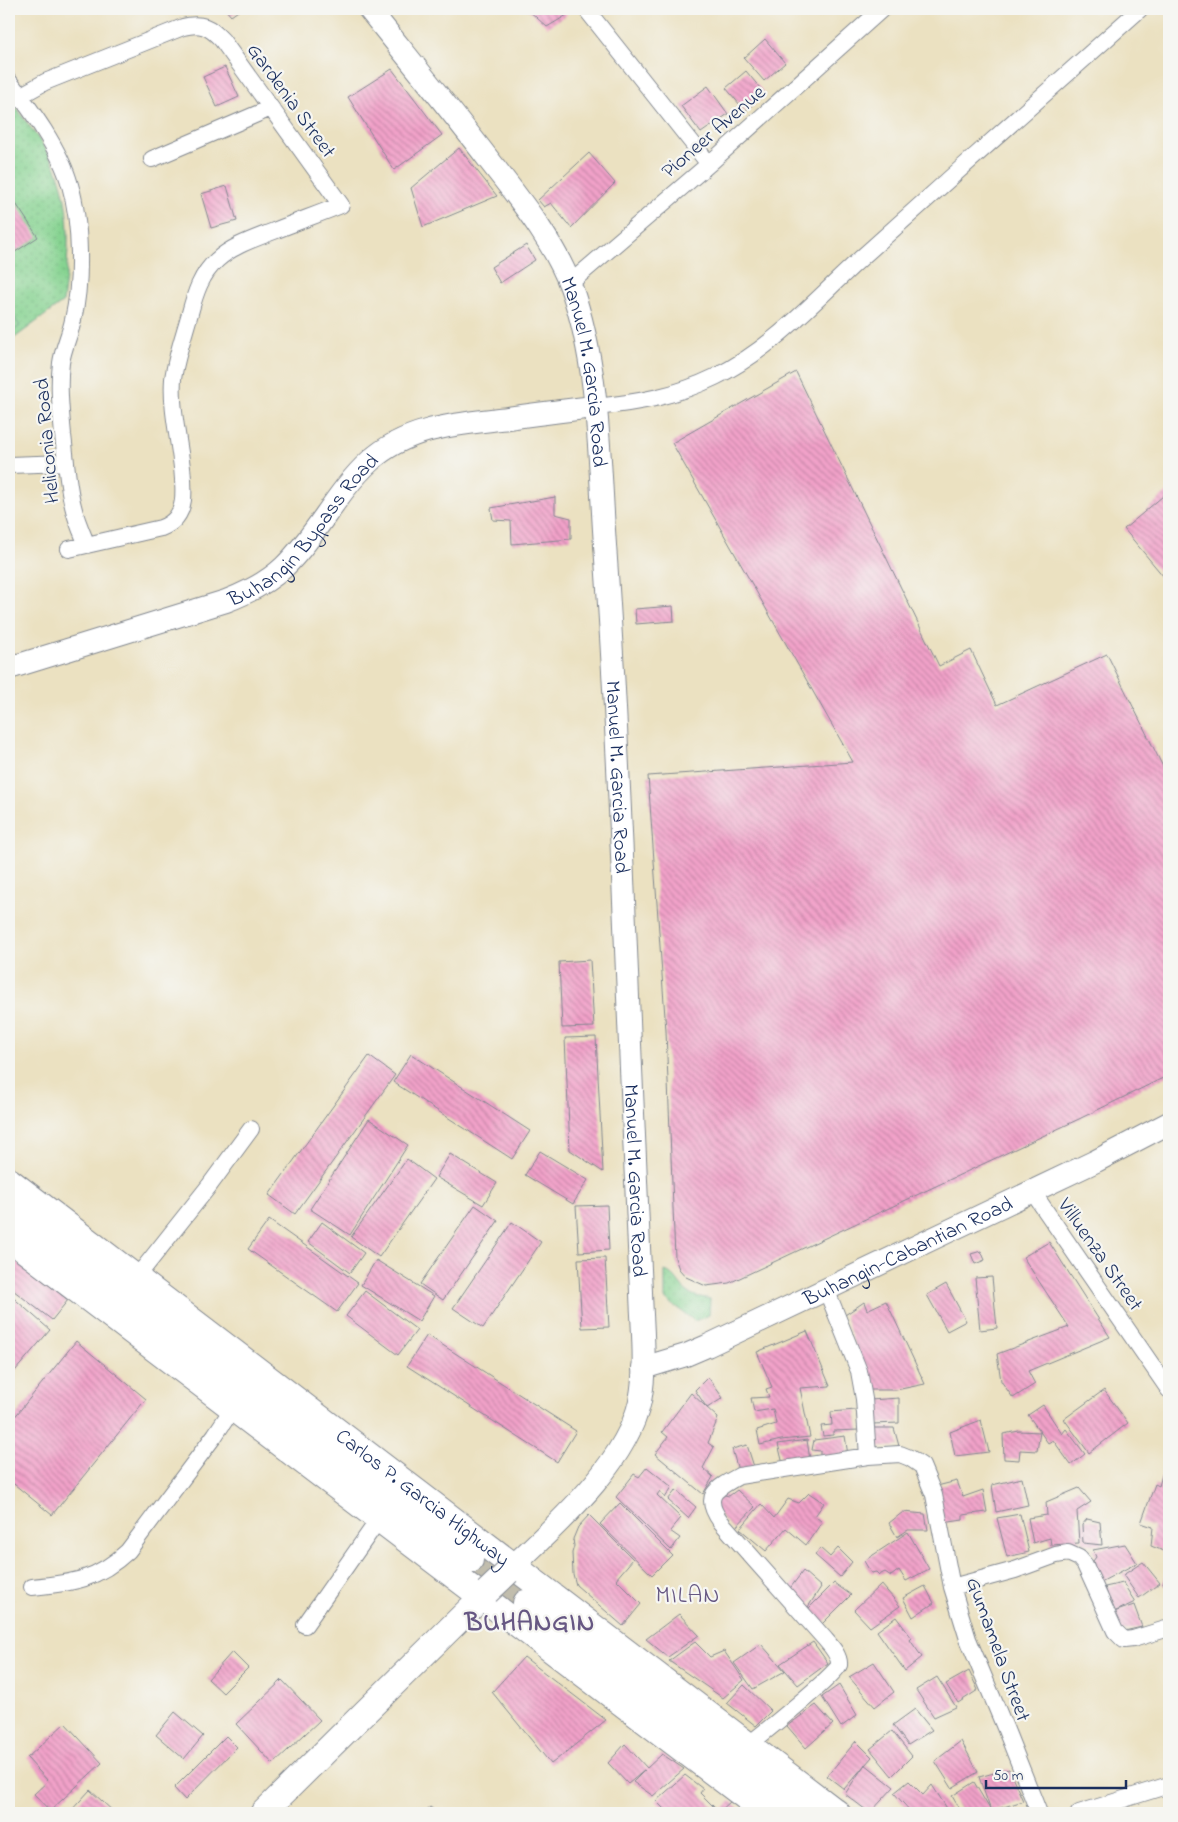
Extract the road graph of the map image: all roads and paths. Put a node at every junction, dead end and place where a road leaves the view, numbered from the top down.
1 (369, 9) edge
2 (586, 9) edge
3 (882, 9) edge
4 (1140, 9) edge
5 (9, 81) edge
6 (14, 98) edge
7 (271, 108) junction
8 (152, 159) dead end
9 (709, 164) junction
10 (569, 284) junction
11 (595, 407) junction
12 (66, 463) junction
13 (9, 465) edge
14 (87, 545) junction
15 (69, 550) dead end
16 (9, 668) edge
17 (1169, 1123) edge
18 (251, 1129) dead end
19 (9, 1181) edge
20 (1032, 1191) junction
21 (9, 1208) edge
22 (9, 1238) edge
23 (136, 1278) junction
24 (826, 1289) junction
25 (643, 1368) junction
26 (1169, 1390) edge
27 (233, 1408) junction
28 (868, 1456) junction
29 (379, 1519) junction
30 (470, 1560) tunnel mouth
31 (510, 1569) junction
32 (32, 1587) dead end
33 (952, 1588) junction
34 (485, 1594) junction
35 (526, 1603) tunnel mouth
36 (305, 1624) dead end
37 (1169, 1628) edge
38 (748, 1745) junction
39 (1169, 1785) edge
40 (263, 1813) edge
41 (767, 1813) edge
42 (802, 1813) edge
43 (837, 1813) edge
44 (1039, 1813) edge
45 (1079, 1813) edge

1 - 10 main road, Manuel M. Garcia Road
2 - 9 street
3 - 9 street, Pioneer Avenue
4 - 11 street
5 - 6 street, Heliconia Road
6 - 7 street, Gardenia Street
6 - 12 street, Heliconia Road
7 - 8 street
7 - 14 street, Gardenia Street
9 - 10 street, Pioneer Avenue
10 - 11 main road, Manuel M. Garcia Road
11 - 16 main road, Buhangin Bypass Road
11 - 25 main road, Manuel M. Garcia Road
12 - 13 street
12 - 14 street, Heliconia Road
14 - 15 street
17 - 20 main road, Buhangin-Cabantian Road
18 - 23 street
19 - 23 highway, Carlos P. Garcia Highway
20 - 24 main road, Buhangin-Cabantian Road
20 - 26 street, Villuenza Street
21 - 30 highway, Carlos P. Garcia Highway
22 - 27 highway, Carlos P. Garcia Highway
23 - 31 highway, Carlos P. Garcia Highway
24 - 25 main road, Buhangin-Cabantian Road
24 - 28 street
25 - 31 main road, Manuel M. Garcia Road
27 - 29 highway, Carlos P. Garcia Highway
27 - 32 street
28 - 33 street, Gumamela Street
28 - 38 street, Gumamela Street
29 - 34 highway, Carlos P. Garcia Highway
29 - 36 street
31 - 34 main road, bridge
31 - 38 highway, Carlos P. Garcia Highway
33 - 37 street
33 - 44 street, Gumamela Street
34 - 40 main road
34 - 41 highway, Carlos P. Garcia Highway
35 - 42 highway
38 - 43 highway, Carlos P. Garcia Highway
39 - 45 street

